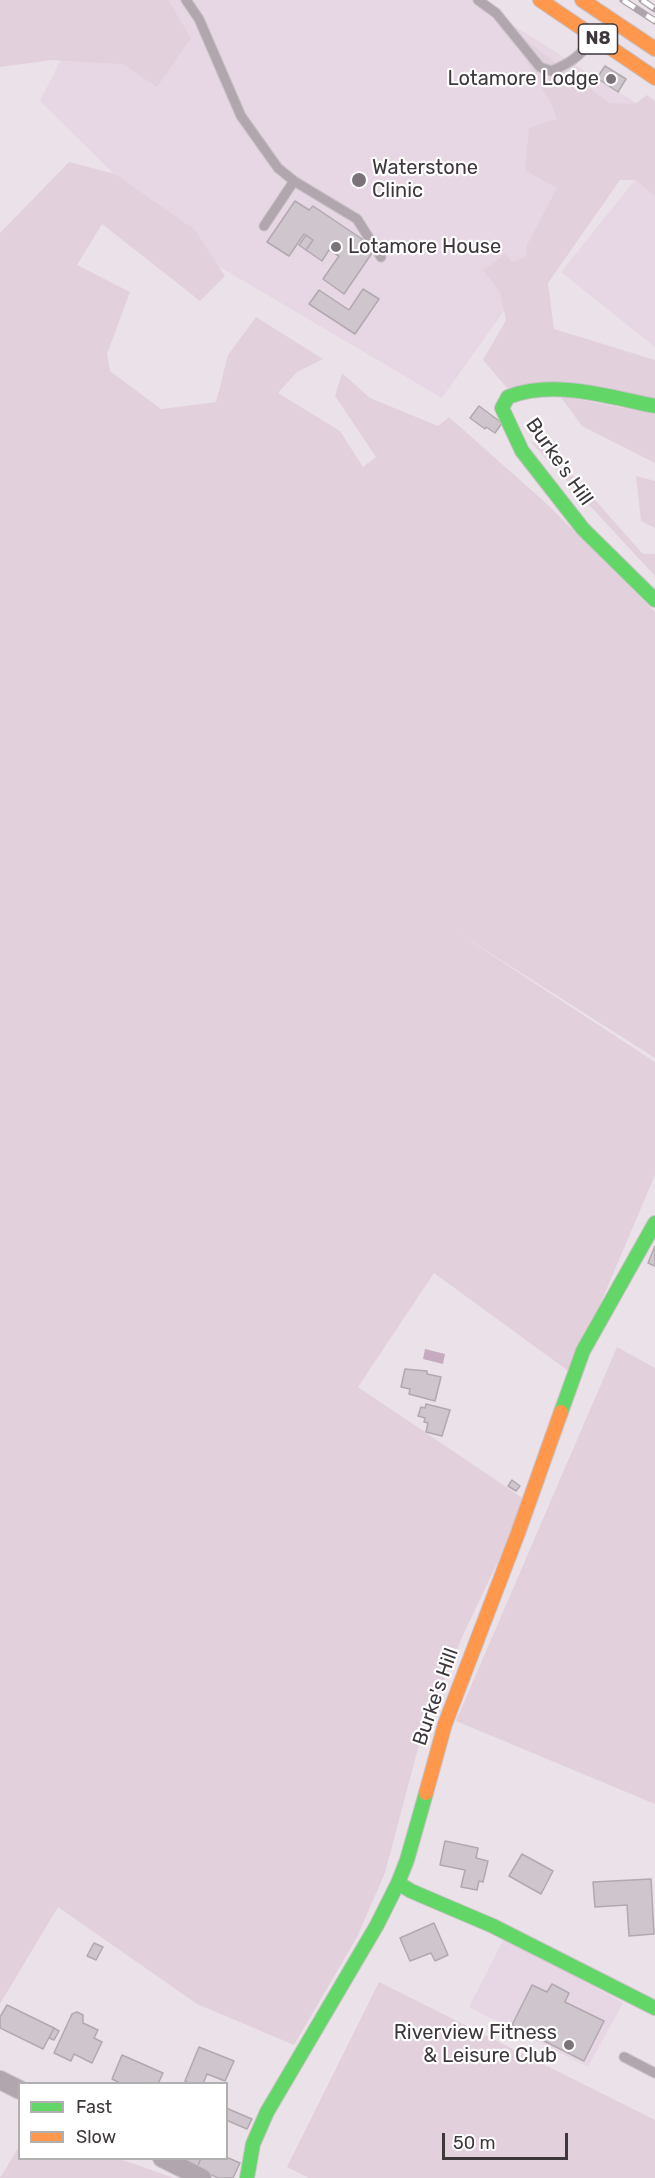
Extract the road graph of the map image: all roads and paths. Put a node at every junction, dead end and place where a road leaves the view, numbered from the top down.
1 (186, 0) edge
2 (478, 0) edge
3 (540, 0) edge
4 (582, 0) edge
5 (594, 36) junction
6 (655, 49) edge
7 (655, 78) edge
8 (294, 181) junction
9 (264, 226) dead end
10 (381, 257) dead end
11 (655, 406) edge
12 (655, 600) edge
13 (655, 1222) edge
14 (398, 1883) junction
15 (655, 2008) edge
16 (624, 2056) dead end
17 (655, 2073) edge
18 (0, 2080) edge
19 (18, 2089) edge
20 (166, 2160) edge
21 (202, 2178) edge
22 (247, 2178) edge

1 - 8 lane
2 - 5 lane
3 - 5 main road, N8
4 - 6 main road, N8
5 - 7 main road, N8
8 - 9 lane
8 - 10 lane
11 - 12 main road, Burke's Hill
13 - 14 main road, Burke's Hill
14 - 15 main road
14 - 22 main road, Burke's Hill
16 - 17 lane
18 - 19 street
20 - 21 street

